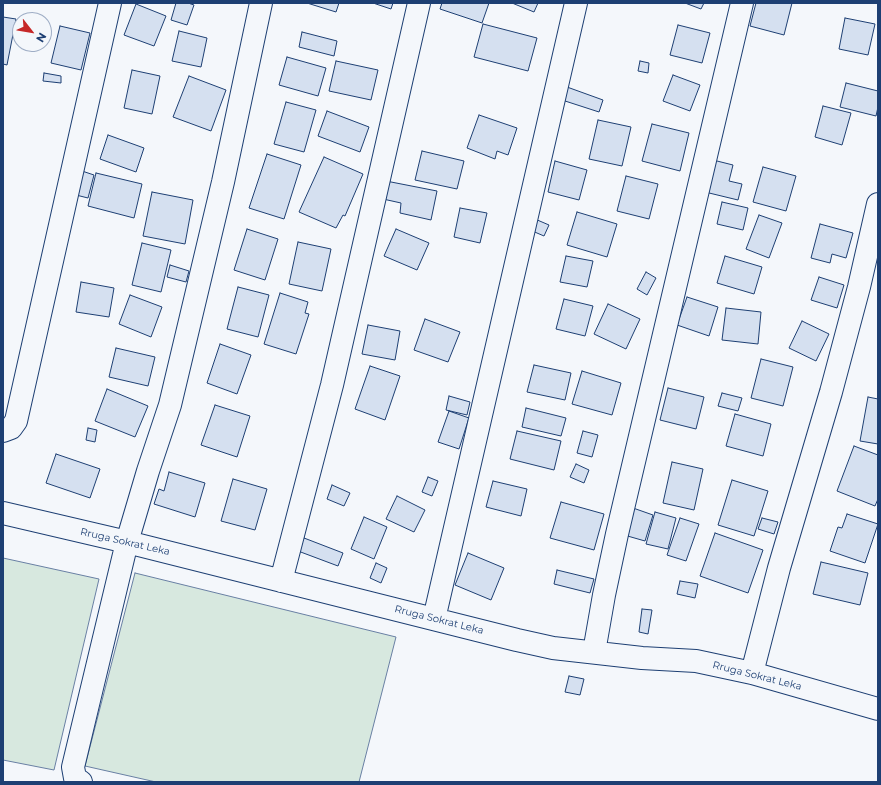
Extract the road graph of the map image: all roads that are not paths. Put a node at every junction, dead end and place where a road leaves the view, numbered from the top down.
1 (110, 3) edge
2 (261, 3) edge
3 (419, 3) edge
4 (576, 3) edge
5 (742, 3) edge
6 (878, 204) edge
7 (3, 431) edge
8 (3, 513) edge
9 (127, 542) junction
10 (282, 581) junction
11 (434, 619) junction
12 (594, 652) junction
13 (752, 673) junction
14 (878, 709) edge
15 (81, 782) edge

1 - 7 street
2 - 9 street
3 - 10 street
4 - 11 street
5 - 12 street
6 - 13 street
8 - 9 street, Rruga Sokrat Leka
9 - 10 street, Rruga Sokrat Leka
9 - 15 street
10 - 11 street, Rruga Sokrat Leka
11 - 12 street, Rruga Sokrat Leka
12 - 13 street, Rruga Sokrat Leka
13 - 14 street, Rruga Sokrat Leka

